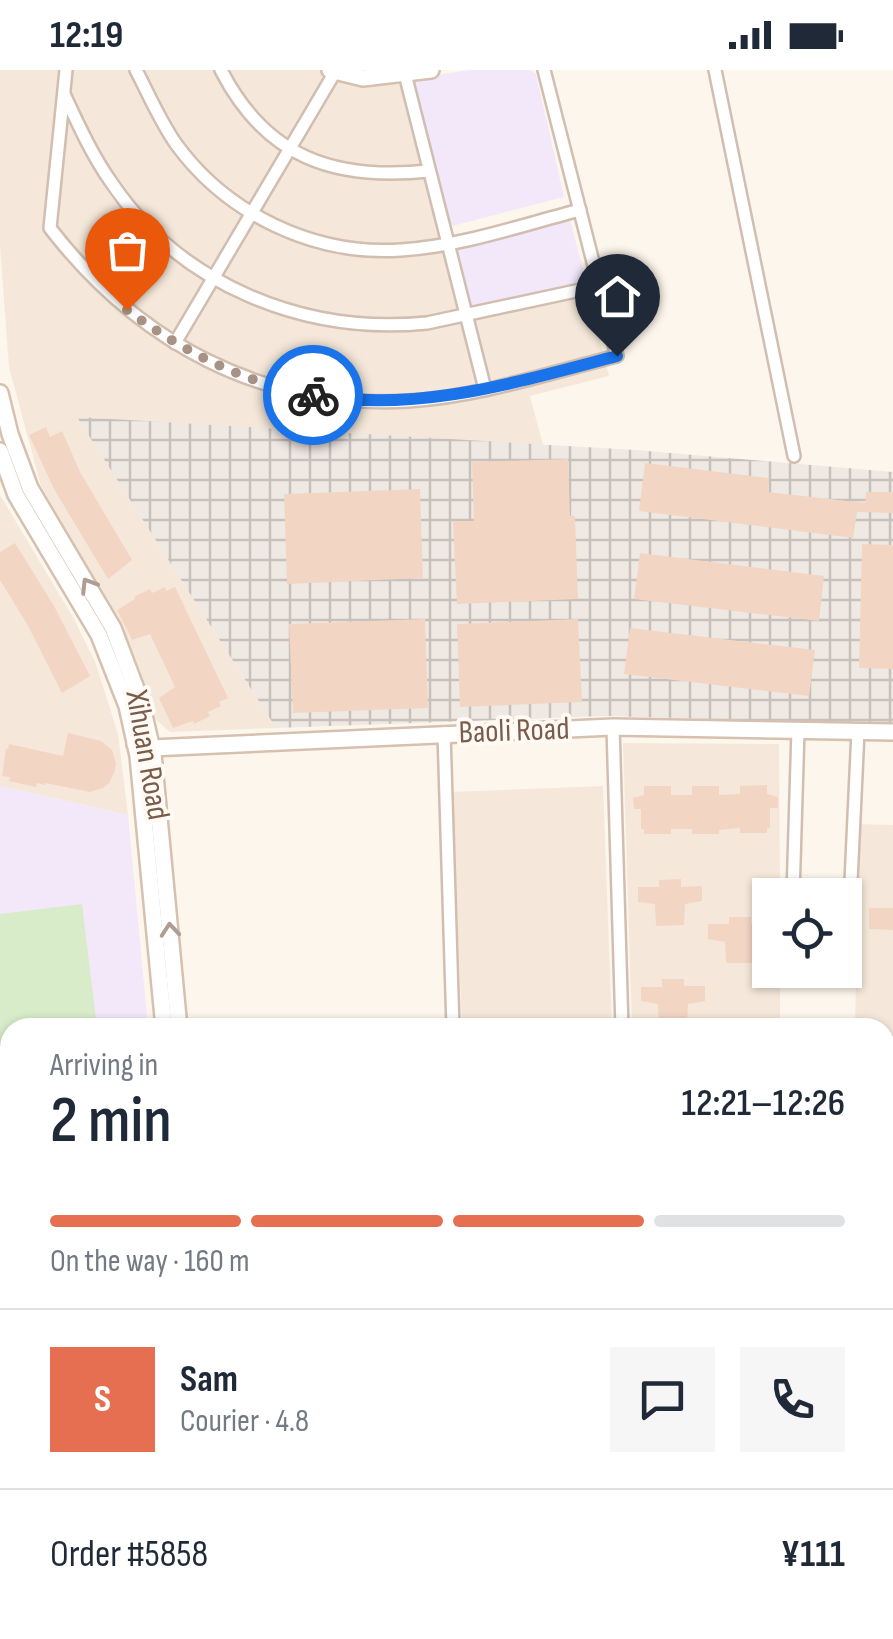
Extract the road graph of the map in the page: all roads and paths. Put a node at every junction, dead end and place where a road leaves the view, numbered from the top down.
1 (66, 70) edge
2 (136, 70) edge
3 (221, 70) edge
4 (431, 70) edge
5 (544, 70) edge
6 (715, 70) edge
7 (332, 71) edge
8 (404, 74) junction
9 (64, 93) junction
10 (290, 148) junction
11 (429, 171) junction
12 (580, 210) junction
13 (252, 213) junction
14 (448, 244) junction
15 (214, 278) junction
16 (599, 286) junction
17 (466, 315) junction
18 (175, 344) junction
19 (485, 389) junction
20 (0, 393) edge
21 (0, 451) edge
22 (794, 456) dead end
23 (613, 727) junction
24 (798, 730) junction
25 (858, 731) junction
26 (893, 732) edge
27 (444, 733) junction
28 (143, 746) junction
29 (794, 878) edge
30 (852, 878) edge
31 (163, 1018) edge
32 (178, 1018) edge
33 (453, 1018) edge
34 (622, 1018) edge

1 - 9 street
2 - 13 street
3 - 10 street
4 - 8 main road
5 - 12 street
6 - 22 street
7 - 8 main road
7 - 10 street
8 - 11 street
9 - 15 street
9 - 18 street
10 - 11 street
10 - 13 street
11 - 14 street
12 - 14 street
12 - 16 street
13 - 14 street
13 - 15 street
14 - 17 street
15 - 17 street
15 - 18 street
16 - 17 street
16 - 19 street
17 - 19 street
18 - 19 street
28 -> 20 main road, Xihuan Road
21 - 28 main road, Xihuan Road
23 - 24 main road, Baoli Road
23 - 27 main road, Baoli Road
23 - 34 street
24 - 25 main road, Baoli Road
24 - 29 street
25 - 26 main road, Baoli Road
25 - 30 street
27 - 28 main road, Baoli Road
27 - 33 street
28 - 31 main road, Xihuan Road
32 -> 28 main road, Xihuan Road

